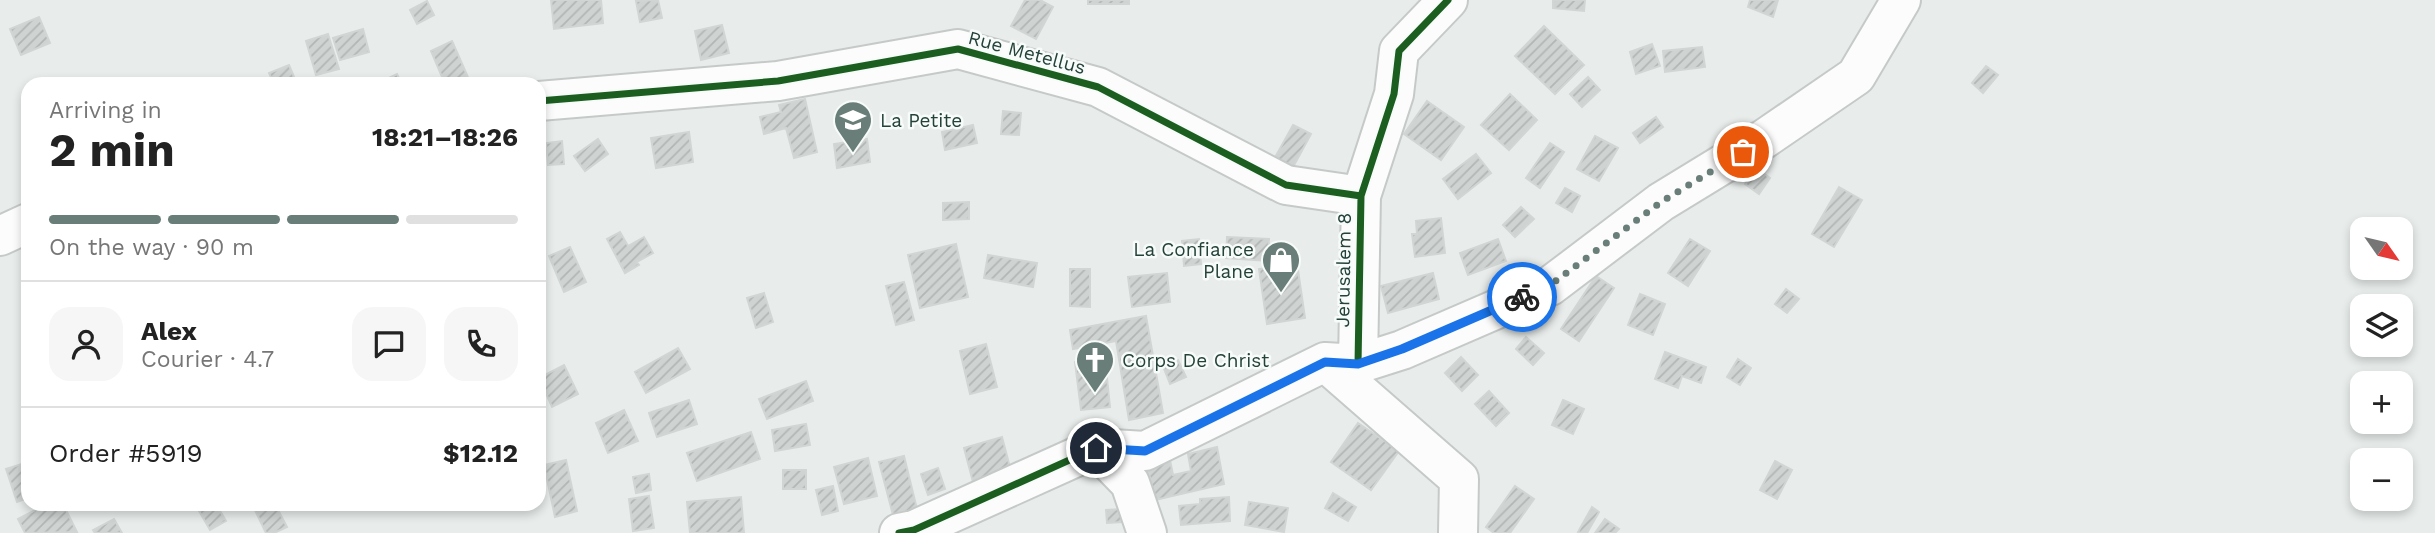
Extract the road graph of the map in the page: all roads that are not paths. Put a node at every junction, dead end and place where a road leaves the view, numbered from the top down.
1 (1448, 0) edge
2 (1901, 0) edge
3 (546, 100) edge
4 (1360, 195) junction
5 (1341, 363) junction
6 (1096, 448) junction
7 (899, 533) edge
8 (1147, 533) edge
9 (1458, 533) edge

1 - 4 street, Jerusalem 8
2 - 5 street
3 - 4 street, Rue Metellus
4 - 5 street, Jerusalem 8
5 - 6 street
5 - 9 street
6 - 7 street
6 - 8 street

